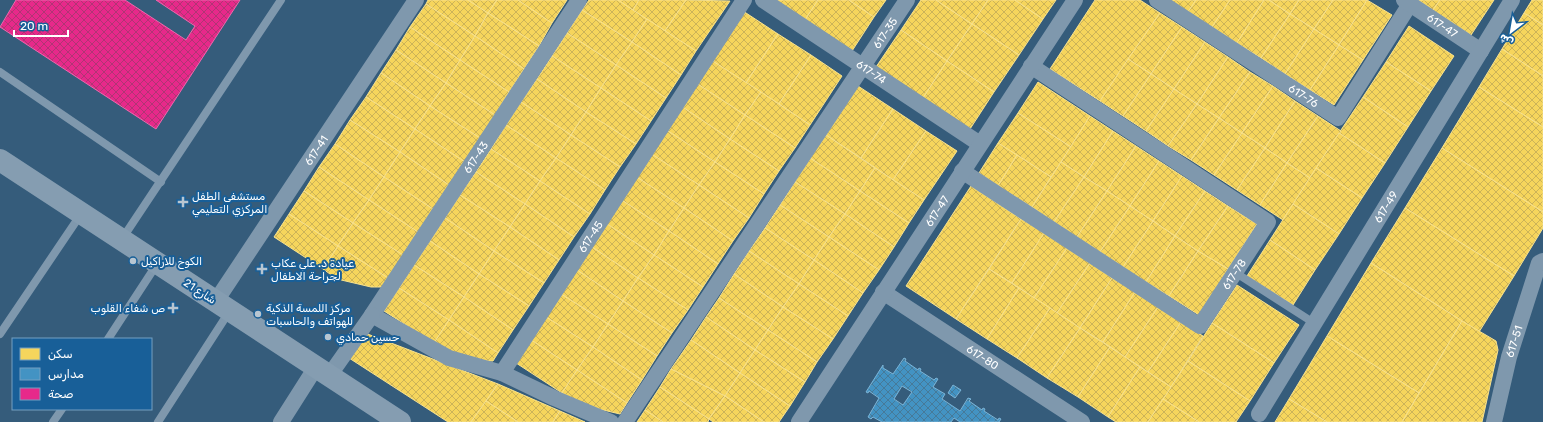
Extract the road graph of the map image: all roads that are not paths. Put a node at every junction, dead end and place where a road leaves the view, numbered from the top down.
1 (281, 0) edge
2 (416, 0) edge
3 (579, 0) edge
4 (744, 0) edge
5 (763, 0) edge
6 (907, 0) edge
7 (1075, 0) edge
8 (1157, 0) edge
9 (1512, 0) edge
10 (1407, 2) edge
11 (1481, 51) junction
12 (1031, 66) junction
13 (863, 67) junction
14 (0, 72) edge
15 (980, 144) junction
16 (2, 165) edge
17 (962, 171) junction
18 (161, 182) junction
19 (81, 214) junction
20 (122, 240) junction
21 (1541, 262) edge
22 (158, 264) junction
23 (1236, 274) junction
24 (883, 292) junction
25 (223, 306) junction
26 (372, 315) junction
27 (1314, 323) junction
28 (0, 334) edge
29 (109, 338) edge
30 (323, 372) junction
31 (502, 373) junction
32 (61, 410) edge
33 (1259, 414) dead end
34 (53, 422) edge
35 (158, 422) edge
36 (281, 422) edge
37 (400, 422) edge
38 (611, 422) edge
39 (625, 422) edge
40 (799, 422) edge
41 (1082, 422) edge
42 (1494, 422) edge

1 - 18 lane
2 - 25 street, 617-41
3 - 26 street, 617-43
4 - 31 street, 617-45
5 - 13 street, 617-74
6 - 13 street, 617-35
7 - 12 street, 617-47
8 - 10 street, 617-76
9 - 11 street, 617-49
10 - 11 street, 617-47
11 - 27 street, 617-49
12 - 15 street, 617-47
12 - 23 street, 617-78
13 - 15 street, 617-74
13 - 39 street
14 - 18 lane
15 - 17 street, 617-47
16 - 19 street, شارع 21
17 - 23 street, 617-78
17 - 24 street, 617-47
18 - 20 lane
19 - 20 street, شارع 21
19 - 28 lane
20 - 22 street, شارع 21
21 - 42 street, 617-51
22 - 25 street, شارع 21
22 - 29 lane
23 - 27 lane
24 - 40 street, 617-47
24 - 41 street, 617-80
25 - 30 street, شارع 21
25 - 35 lane
26 - 30 street, 617-43
26 - 31 street
27 - 33 street, 617-49
30 - 36 street, 617-43
30 - 37 street, شارع 21
31 - 38 street
32 - 34 lane

